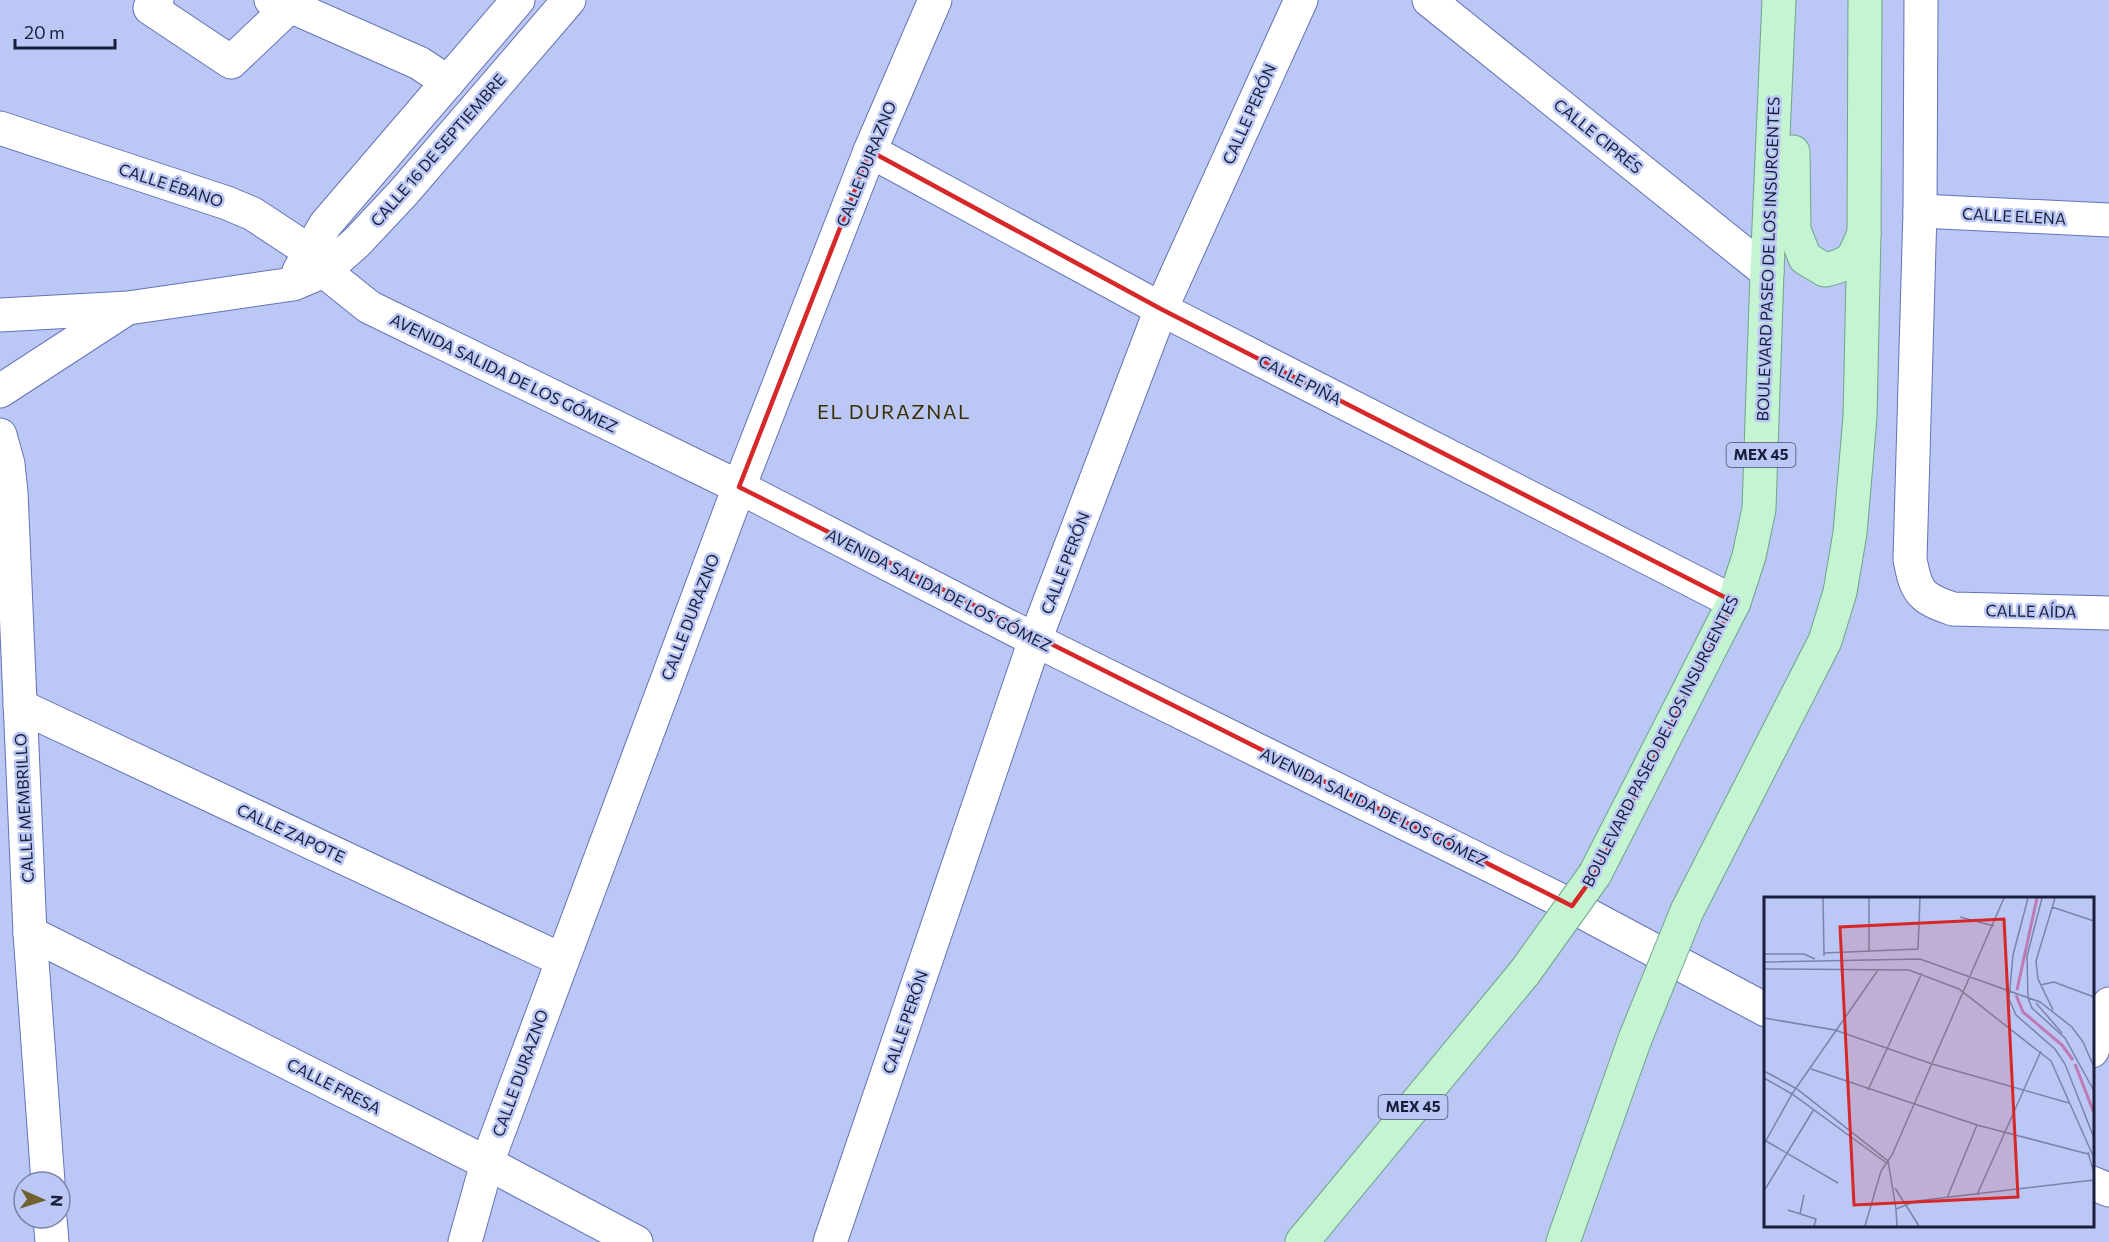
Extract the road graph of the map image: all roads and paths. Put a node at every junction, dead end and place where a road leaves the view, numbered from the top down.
1 (157, 0) edge
2 (518, 0) edge
3 (569, 0) edge
4 (935, 0) edge
5 (1301, 0) edge
6 (1428, 0) edge
7 (1779, 0) edge
8 (1794, 0) edge
9 (1865, 0) edge
10 (1921, 0) edge
11 (280, 3) edge
12 (448, 82) junction
13 (0, 128) edge
14 (870, 151) junction
15 (1920, 211) junction
16 (2109, 220) edge
17 (1864, 233) junction
18 (317, 261) junction
19 (1767, 272) junction
20 (128, 308) junction
21 (1161, 309) junction
22 (0, 315) edge
23 (0, 391) edge
24 (0, 435) edge
25 (739, 487) junction
26 (1734, 602) junction
27 (2109, 613) edge
28 (1035, 640) junction
29 (20, 706) junction
30 (30, 933) junction
31 (562, 960) junction
32 (2109, 1004) edge
33 (1764, 1009) edge
34 (2094, 1045) edge
35 (487, 1163) junction
36 (47, 1170) edge
37 (2094, 1184) edge
38 (2109, 1190) edge
39 (1566, 1233) edge
40 (465, 1242) edge
41 (636, 1242) edge
42 (830, 1242) edge
43 (1302, 1242) edge

1 - 11 street
2 - 12 street, CALLE 16 DE SEPTIEMBRE
3 - 18 street, CALLE 16 DE SEPTIEMBRE
4 - 14 street, CALLE DURAZNO
5 - 21 street, CALLE PERÓN
6 - 19 street, CALLE CIPRÉS
7 - 19 main road, BOULEVARD PASEO DE LOS INSURGENTES / MEX 45
8 - 17 main road
9 - 17 main road
10 - 15 street
11 - 12 street
12 - 18 street, CALLE 16 DE SEPTIEMBRE
13 - 18 street, CALLE ÉBANO
14 - 21 street, CALLE PIÑA
14 - 25 street, CALLE DURAZNO
15 - 16 street, CALLE ELENA
15 - 27 street, CALLE AÍDA
17 - 39 main road, bridge
18 - 20 street, CALLE 16 DE SEPTIEMBRE
18 - 25 street, AVENIDA SALIDA DE LOS GÓMEZ
19 - 26 main road, BOULEVARD PASEO DE LOS INSURGENTES / MEX 45
20 - 22 street, CALLE 16 DE SEPTIEMBRE
20 - 23 street, CALLE 16 DE SEPTIEMBRE
21 - 26 street, CALLE PIÑA
21 - 28 street, CALLE PERÓN
24 - 29 street, CALLE MEMBRILLO
25 - 28 street, AVENIDA SALIDA DE LOS GÓMEZ
25 - 31 street, CALLE DURAZNO
26 - 43 main road, BOULEVARD PASEO DE LOS INSURGENTES / MEX 45, bridge
28 - 33 street, AVENIDA SALIDA DE LOS GÓMEZ
28 - 42 street, CALLE PERÓN
29 - 30 street, CALLE MEMBRILLO
29 - 31 street, CALLE ZAPOTE
30 - 35 street, CALLE FRESA
30 - 36 street, CALLE MEMBRILLO
31 - 35 street, CALLE DURAZNO
32 - 34 street
35 - 40 street, CALLE DURAZNO
35 - 41 street, CALLE FRESA
37 - 38 street

